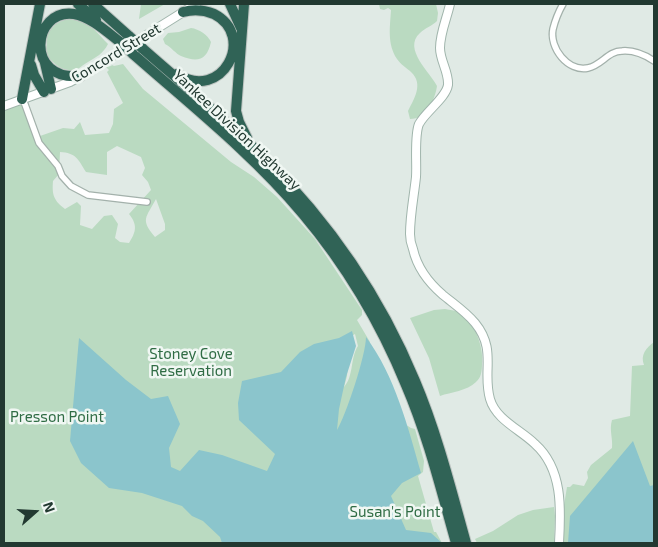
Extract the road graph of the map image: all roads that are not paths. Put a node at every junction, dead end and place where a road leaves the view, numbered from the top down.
1 (40, 4) edge
2 (78, 4) edge
3 (93, 4) edge
4 (196, 4) edge
5 (215, 4) edge
6 (230, 4) edge
7 (244, 4) edge
8 (450, 4) edge
9 (563, 4) edge
10 (183, 12) junction
11 (224, 22) junction
12 (242, 31) junction
13 (124, 41) junction
14 (138, 51) junction
15 (30, 59) junction
16 (654, 61) edge
17 (45, 62) junction
18 (81, 76) junction
19 (47, 90) junction
20 (22, 99) junction
21 (4, 106) edge
22 (292, 186) junction
23 (147, 202) dead end
24 (456, 543) edge
25 (466, 543) edge
26 (559, 543) edge

1 - 15 highway
2 - 13 highway, Yankee Division Highway
3 - 13 highway, Yankee Division Highway
4 - 10 street, Concord Street
5 - 11 highway
6 - 12 highway
7 - 12 highway
8 - 26 street
9 - 16 street
10 - 11 highway
10 - 18 street, Concord Street
11 - 14 highway
12 - 22 highway
13 - 14 highway, Yankee Division Highway, bridge
13 - 17 highway
14 - 22 highway, Yankee Division Highway
14 - 24 highway, Yankee Division Highway
15 - 19 highway
15 - 20 highway
17 - 18 highway
17 - 19 highway
18 - 19 street, Concord Street
19 - 20 street, Concord Street
20 - 21 street, Concord Street
20 - 23 street
22 - 25 highway, Yankee Division Highway

